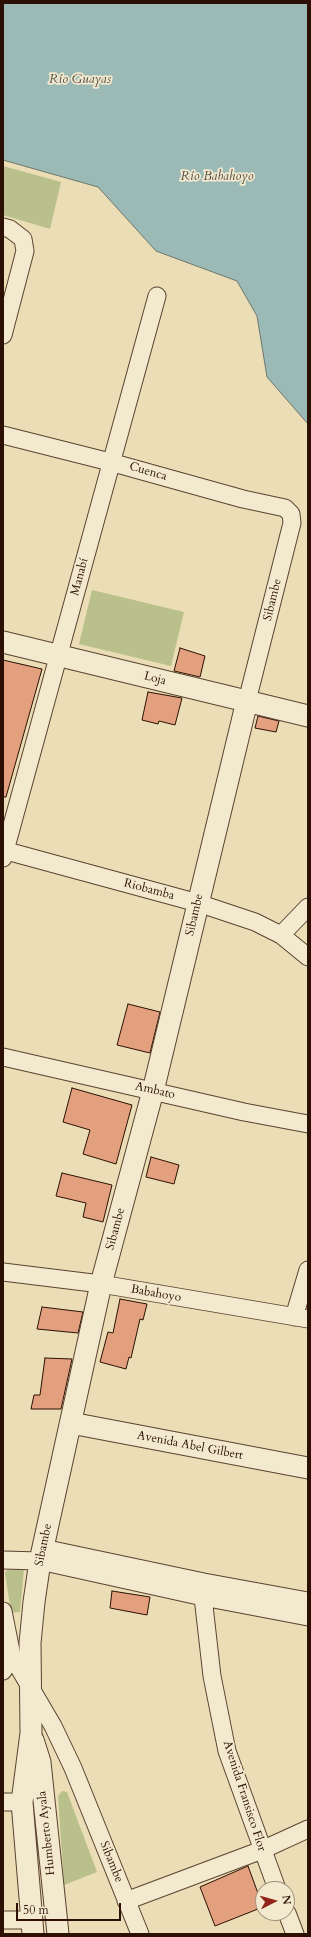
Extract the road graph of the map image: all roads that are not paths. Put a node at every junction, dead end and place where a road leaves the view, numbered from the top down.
1 (3, 227) edge
2 (157, 296) dead end
3 (3, 334) edge
4 (3, 435) edge
5 (110, 462) junction
6 (291, 514) joint
7 (3, 642) edge
8 (59, 655) junction
9 (247, 701) junction
10 (308, 716) edge
11 (4, 853) edge
12 (198, 903) junction
13 (308, 907) edge
14 (281, 935) junction
15 (308, 958) edge
16 (3, 1057) edge
17 (153, 1090) junction
18 (308, 1124) edge
19 (308, 1270) edge
20 (3, 1272) edge
21 (101, 1284) junction
22 (301, 1318) edge
23 (71, 1423) junction
24 (308, 1468) edge
25 (41, 1554) junction
26 (3, 1560) edge
27 (204, 1590) junction
28 (308, 1601) edge
29 (3, 1616) edge
30 (308, 1617) edge
31 (12, 1656) junction
32 (3, 1671) edge
33 (30, 1685) junction
34 (31, 1733) junction
35 (13, 1802) edge
36 (308, 1830) edge
37 (262, 1850) junction
38 (274, 1881) edge
39 (126, 1901) junction
40 (3, 1920) edge
41 (290, 1921) edge
42 (33, 1927) edge
43 (58, 1934) edge
44 (140, 1934) edge
45 (295, 1934) edge

1 - 3 street
2 - 5 street, Manabí
4 - 5 street, Cuenca
5 - 6 street, Cuenca
5 - 8 street, Manabí
6 - 9 street, Sibambe
7 - 8 street, Loja
8 - 9 street, Loja
8 - 11 street, Manabí
9 - 10 street, Loja
9 - 12 street, Sibambe
11 - 12 street, Riobamba
12 - 14 street, Riobamba
12 - 17 street, Sibambe
13 - 14 street
14 - 15 street, Riobamba
16 - 17 street, Ambato
17 - 18 street, Ambato
17 - 21 street, Sibambe
19 - 22 street
20 - 21 street, Babahoyo
21 - 22 street, Babahoyo
21 - 23 street, Sibambe
23 - 24 street, Avenida Abel Gilbert
23 - 25 street, Sibambe
25 - 26 street
25 - 27 street
25 - 33 street, Sibambe
27 - 28 street
27 - 30 street
27 - 37 street, Avenida Fransisco Flor
29 - 31 street
31 - 32 street
31 - 33 street
33 - 34 street, Humberto Ayala
33 - 39 street, Sibambe
34 - 35 street, Humberto Ayala
34 - 43 street, Humberto Ayala
35 - 42 street, Humberto Ayala
36 - 37 street
37 - 38 street, Avenida Fransisco Flor
37 - 39 street
39 - 44 street, Sibambe
40 - 42 street
41 - 45 street

